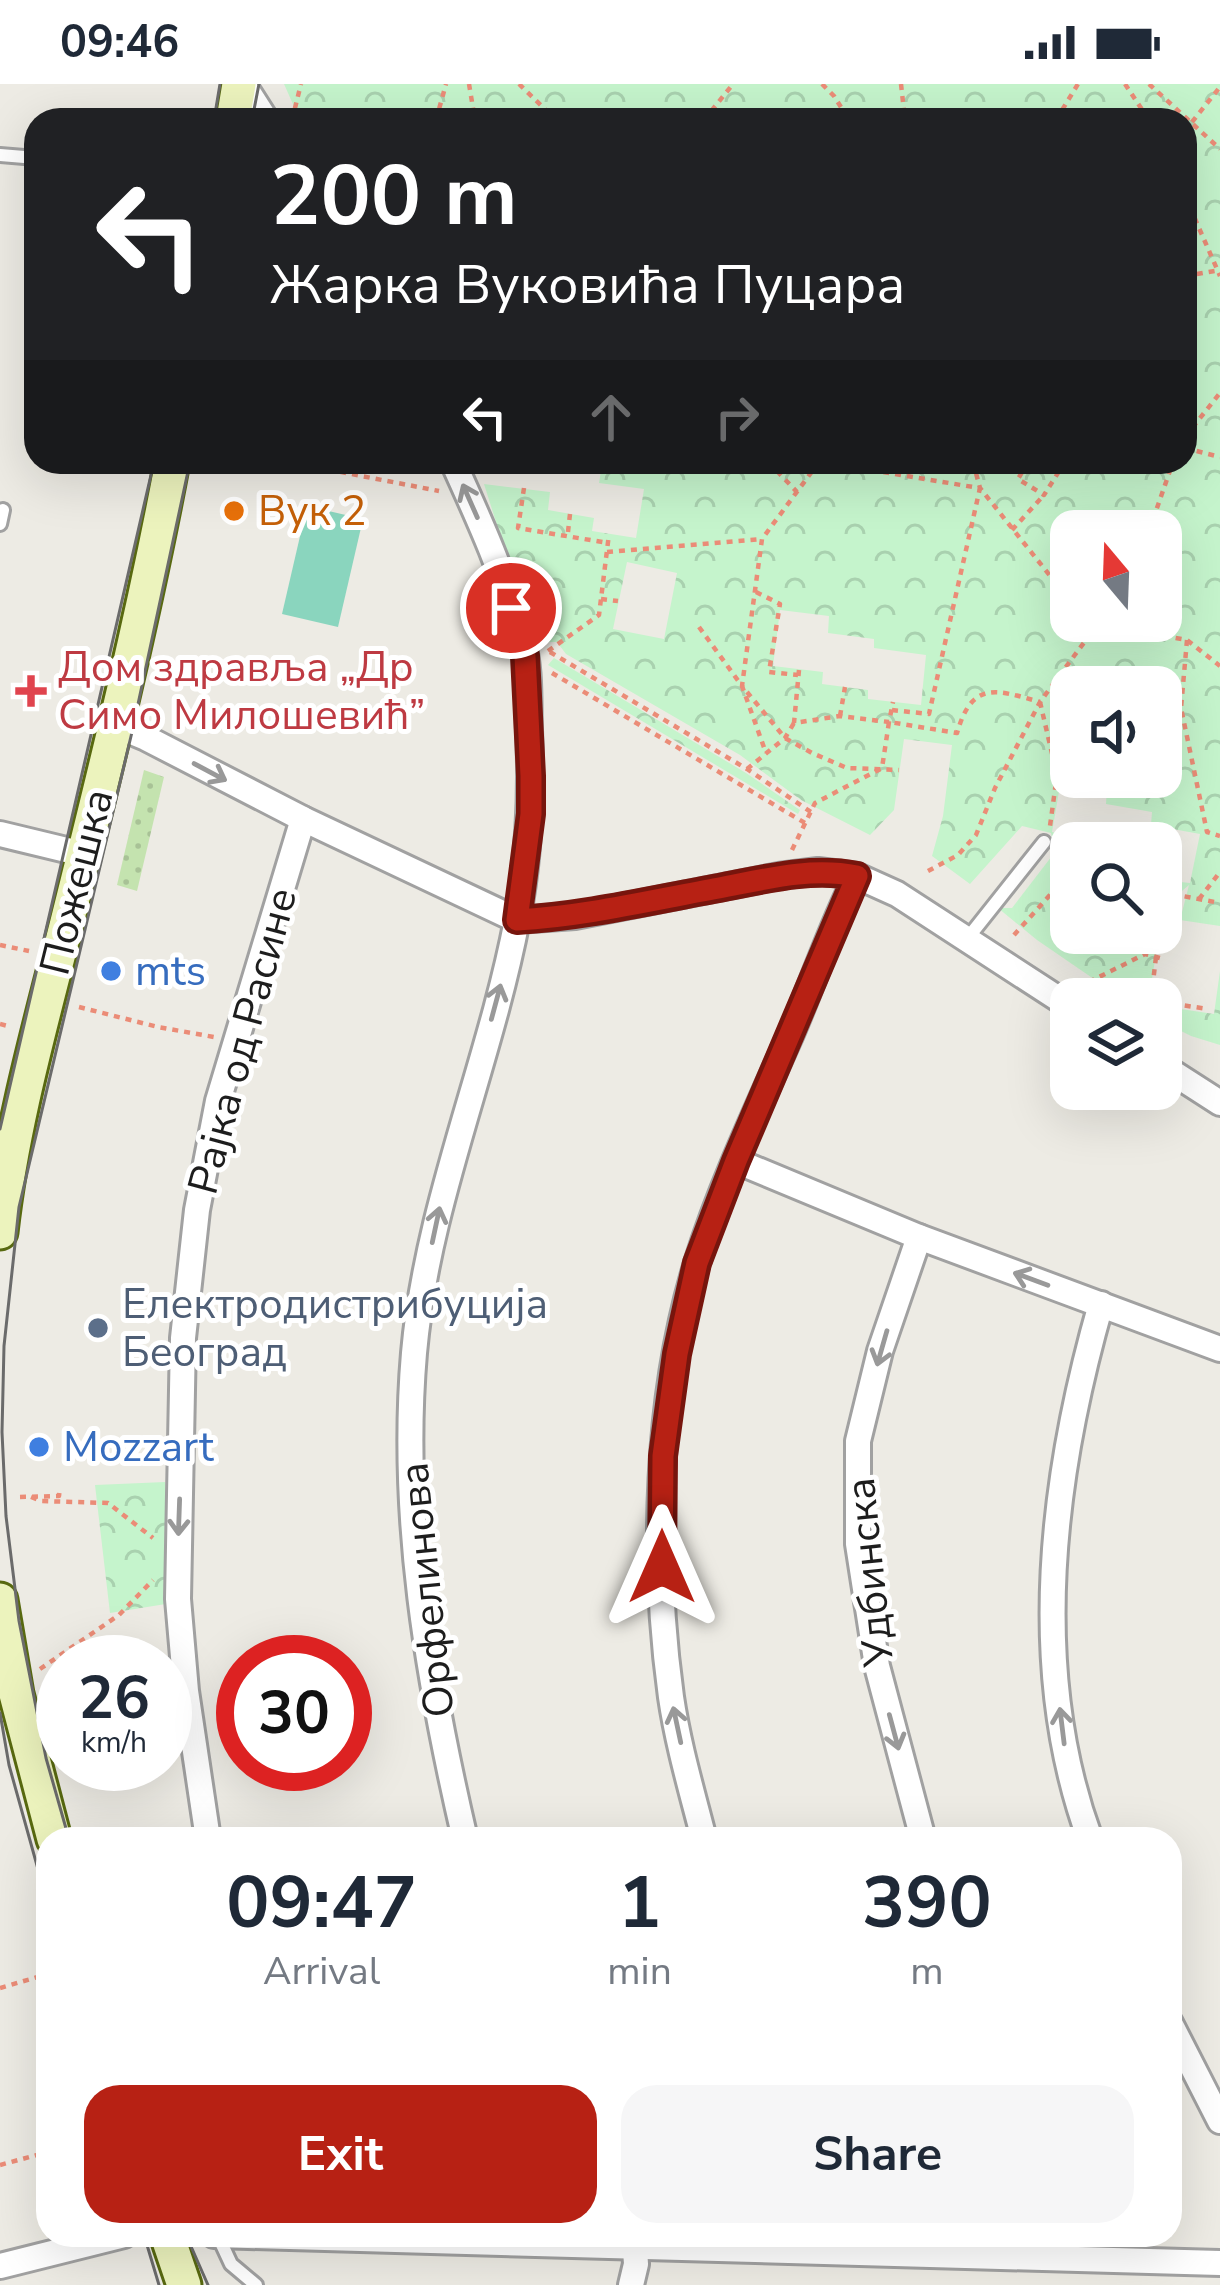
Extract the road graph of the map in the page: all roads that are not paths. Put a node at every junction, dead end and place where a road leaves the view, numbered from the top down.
1 (169, 474) edge
2 (458, 474) edge
3 (117, 725) junction
4 (303, 819) junction
5 (0, 834) edge
6 (1046, 839) road end
7 (83, 854) junction
8 (857, 876) junction
9 (517, 920) junction
10 (967, 940) junction
11 (1050, 993) edge
12 (1182, 1076) edge
13 (1213, 1093) edge
14 (736, 1161) junction
15 (0, 1232) edge
16 (919, 1238) junction
17 (1101, 1304) junction
18 (1220, 1349) edge
19 (0, 1600) edge
20 (50, 1827) edge
21 (206, 1827) edge
22 (462, 1827) edge
23 (701, 1827) edge
24 (920, 1827) edge
25 (1086, 1827) edge
26 (1182, 2047) edge
27 (1220, 2121) edge
28 (76, 2247) edge
29 (171, 2247) edge
30 (222, 2247) edge
31 (635, 2247) edge
32 (917, 2247) edge
33 (1051, 2247) edge
34 (1220, 2263) edge
35 (0, 2266) edge
36 (184, 2285) edge
37 (256, 2285) edge
38 (631, 2285) edge

1 - 3 main road, Пожешка
9 -> 2 street, Орфелинова
3 -> 4 street
3 - 7 main road, Пожешка
4 - 9 street
4 -> 21 street, Рајка од Расине
5 - 7 street
6 - 10 lane
7 - 15 main road, Пожешка
8 - 9 street
8 - 10 street
8 - 14 street
22 -> 9 street, Орфелинова
10 - 11 street
12 - 13 street
14 - 16 street
23 -> 14 street
17 -> 16 street
16 -> 24 street, Удбинска
17 - 18 street
25 -> 17 street
19 - 20 main road
26 - 27 street
28 - 35 street
29 - 36 main road
30 - 37 lane
31 - 38 street
32 - 33 street
33 - 34 street

